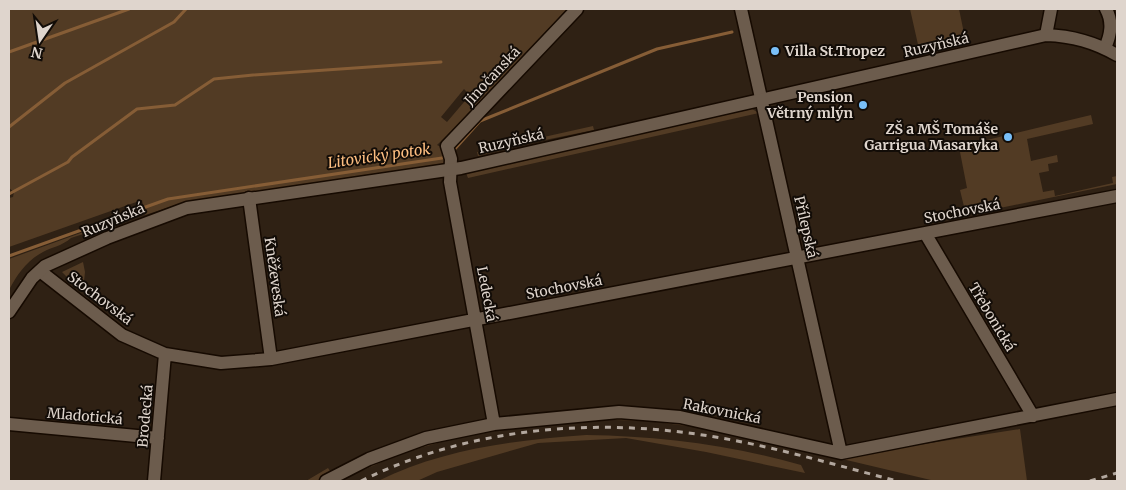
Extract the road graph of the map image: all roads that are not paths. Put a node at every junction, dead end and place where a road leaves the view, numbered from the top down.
1 (576, 9) edge
2 (741, 9) edge
3 (1051, 9) edge
4 (1106, 9) edge
5 (1046, 35) junction
6 (1105, 48) junction
7 (1117, 55) edge
8 (762, 100) junction
9 (450, 160) junction
10 (1117, 196) edge
11 (249, 198) junction
12 (925, 233) junction
13 (797, 258) junction
14 (40, 271) junction
15 (9, 312) edge
16 (476, 319) junction
17 (165, 354) junction
18 (271, 359) junction
19 (1117, 399) edge
20 (1033, 416) junction
21 (9, 424) edge
22 (494, 424) junction
23 (158, 438) junction
24 (841, 453) junction
25 (154, 481) edge
26 (326, 481) edge

1 - 9 street, Jinočanská
2 - 8 street, Přílepská
3 - 5 street
4 - 6 street
5 - 6 street, Ruzyňská
5 - 8 street, Ruzyňská
6 - 7 street, Ruzyňská
8 - 9 street, Ruzyňská
8 - 13 street, Přílepská
9 - 11 street, Ruzyňská
9 - 16 street, Ledecká
10 - 12 street, Stochovská
11 - 14 street, Ruzyňská
11 - 18 street, Kněževeská
12 - 13 street, Stochovská
12 - 20 street, Třebonická
13 - 16 street, Stochovská
13 - 24 street, Přílepská
14 - 15 street, Ruzyňská
14 - 17 street, Stochovská
16 - 18 street, Stochovská
16 - 22 street, Ledecká
17 - 18 street, Stochovská
17 - 23 street, Brodecká
19 - 20 street, Rakovnická
20 - 24 street, Rakovnická
21 - 23 street, Mladotická
22 - 24 street, Rakovnická
22 - 26 street, Rakovnická
23 - 25 street, Brodecká

